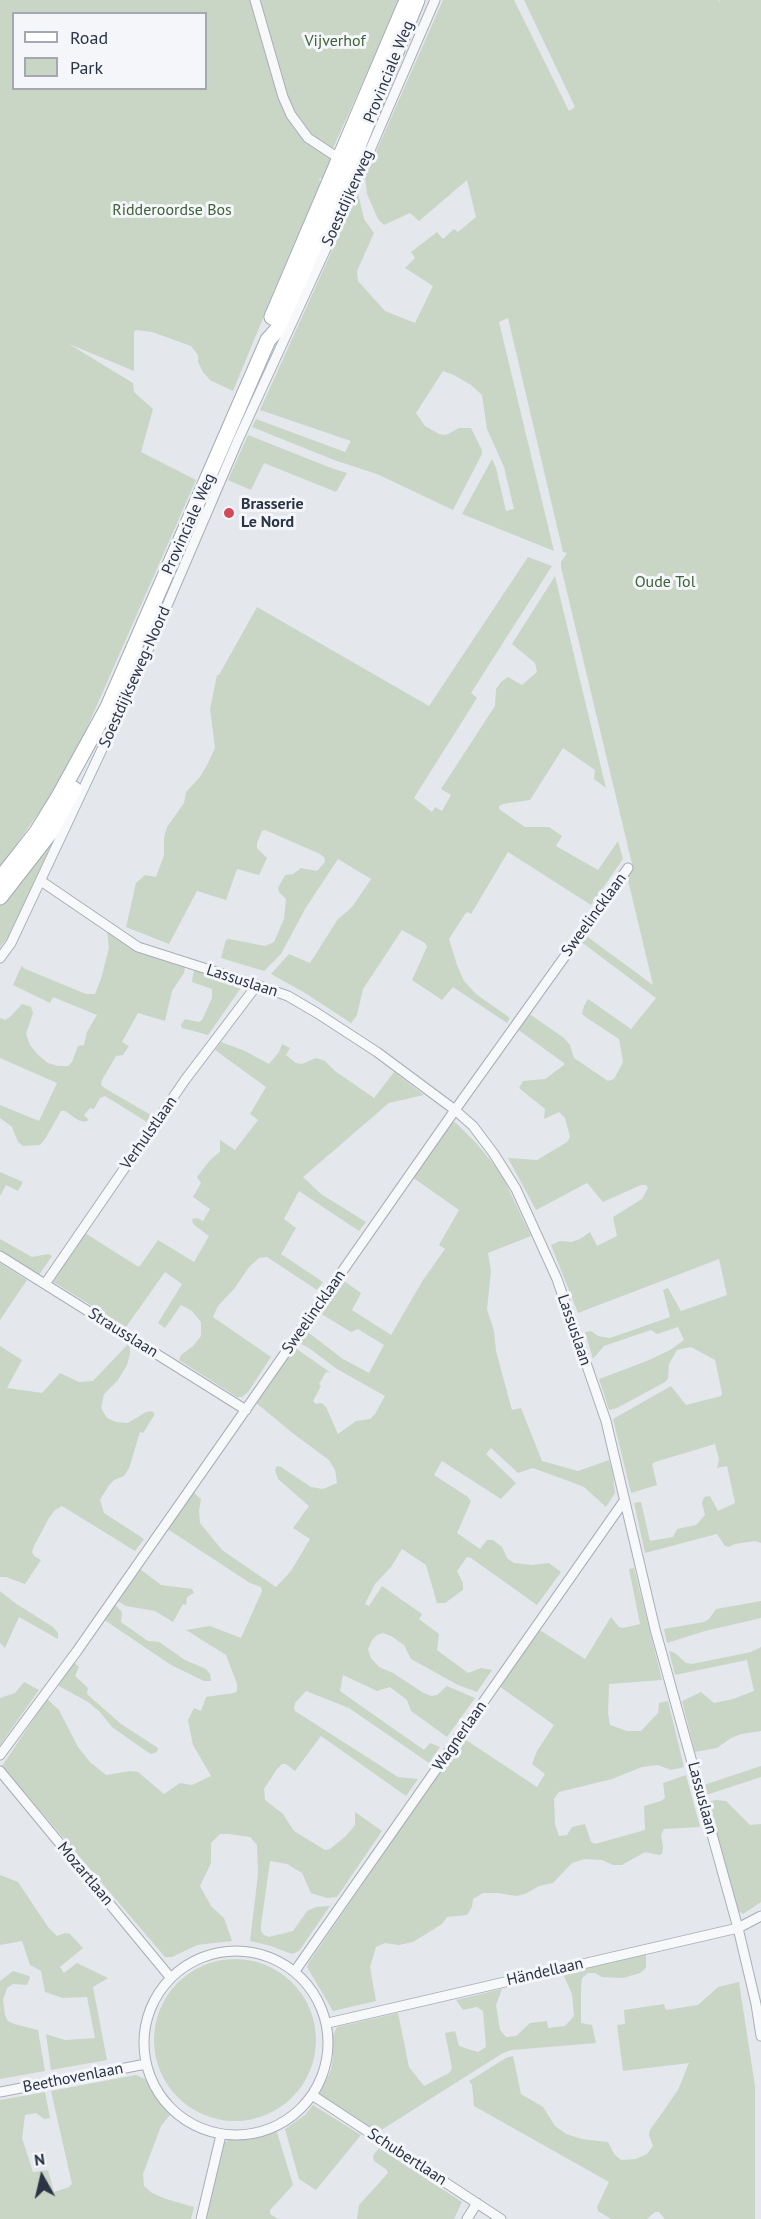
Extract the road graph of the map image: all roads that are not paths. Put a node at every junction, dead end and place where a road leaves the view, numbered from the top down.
1 (255, 0) edge
2 (408, 0) edge
3 (417, 0) edge
4 (435, 0) edge
5 (350, 165) junction
6 (288, 330) joint
7 (108, 707) junction
8 (628, 868) dead end
9 (0, 879) edge
10 (41, 881) junction
11 (0, 897) edge
12 (2, 957) edge
13 (257, 985) junction
14 (455, 1110) junction
15 (0, 1257) edge
16 (45, 1284) junction
17 (246, 1410) junction
18 (624, 1501) junction
19 (0, 1755) edge
20 (0, 1771) edge
21 (761, 1916) edge
22 (738, 1929) junction
23 (295, 1971) junction
24 (170, 1977) junction
25 (328, 2023) junction
26 (761, 2036) edge
27 (146, 2064) junction
28 (0, 2092) edge
29 (312, 2095) junction
30 (221, 2134) junction
31 (477, 2203) junction
32 (201, 2219) edge
33 (468, 2219) edge
34 (501, 2219) edge

1 - 5 street
2 - 5 main road, Provinciale Weg
3 - 5 main road, Provinciale Weg
4 - 5 street, Soestdijkerweg
5 - 6 street, Soestdijkerweg
5 - 7 main road, Provinciale Weg
6 - 10 street, Soestdijkseweg-Noord
7 - 9 main road, Provinciale Weg
7 - 11 main road, Provinciale Weg
8 - 14 street, Sweelincklaan
10 - 12 street, Soestdijkseweg-Noord
10 - 13 street, Lassuslaan
13 - 14 street, Lassuslaan
13 - 16 street, Verhulstlaan
14 - 17 street, Sweelincklaan
14 - 18 street, Lassuslaan
15 - 16 street, Strausslaan
16 - 17 street, Strausslaan
17 - 19 street, Sweelincklaan
18 - 22 street, Lassuslaan
18 - 23 street, Wagnerlaan
20 - 24 street, Mozartlaan
21 - 22 street, Händellaan
22 - 25 street, Händellaan
22 - 26 street, Lassuslaan
23 - 24 street
23 - 25 street
24 - 27 street
25 - 29 street
27 - 28 street, Beethovenlaan
27 - 30 street
29 - 30 street
29 - 31 street, Schubertlaan
30 - 32 street
31 - 33 street
31 - 34 street, Schubertlaan

